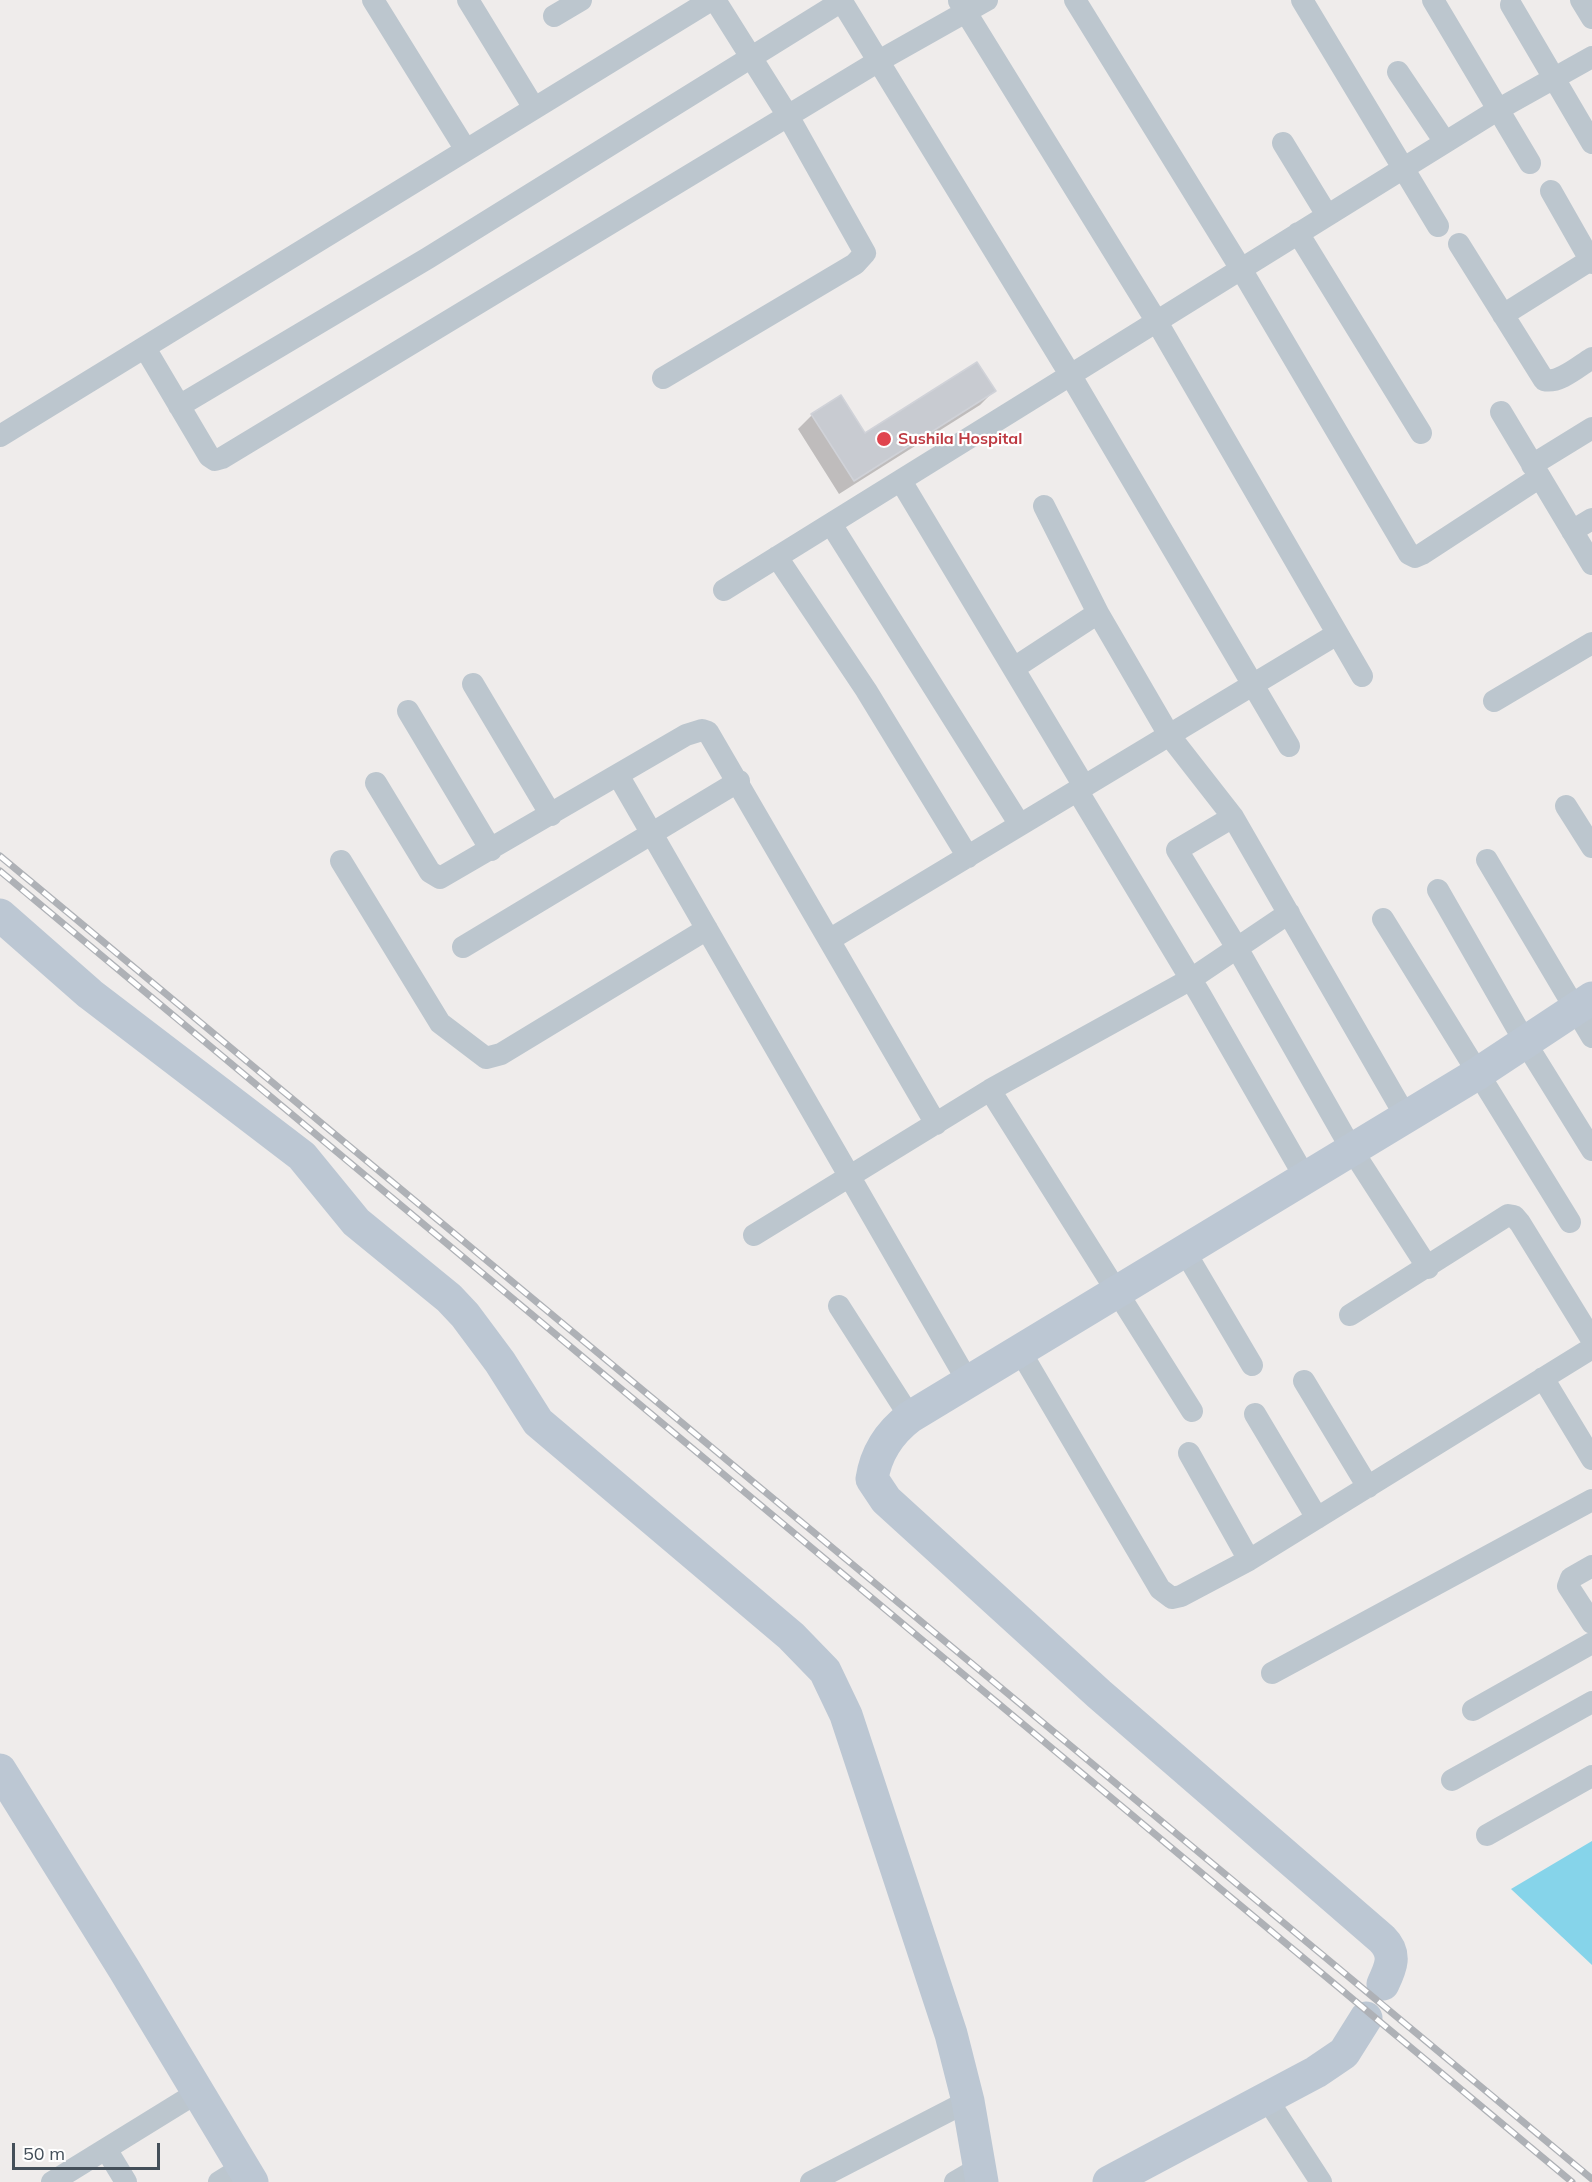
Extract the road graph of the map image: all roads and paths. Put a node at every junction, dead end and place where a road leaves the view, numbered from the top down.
1 (374, 0) edge
2 (468, 0) edge
3 (581, 0) edge
4 (711, 0) edge
5 (715, 0) edge
6 (987, 0) edge
7 (1075, 0) edge
8 (1302, 0) edge
9 (1433, 0) edge
10 (1581, 0) edge
11 (842, 1) edge
12 (1511, 5) dead end
13 (962, 6) edge
14 (554, 16) dead end
15 (1592, 18) edge
16 (751, 57) junction
17 (1592, 57) edge
18 (877, 62) junction
19 (1398, 72) dead end
20 (1554, 78) junction
21 (534, 108) junction
22 (1499, 109) junction
23 (788, 116) junction
24 (1445, 142) junction
25 (1283, 143) dead end
26 (1592, 143) edge
27 (466, 150) junction
28 (1530, 163) dead end
29 (1404, 168) junction
30 (1551, 191) dead end
31 (1327, 215) junction
32 (1438, 226) dead end
33 (1298, 233) junction
34 (1459, 244) dead end
35 (1591, 261) edge
36 (1241, 269) junction
37 (1503, 315) junction
38 (1156, 322) junction
39 (145, 348) junction
40 (1592, 358) edge
41 (1071, 376) junction
42 (663, 378) dead end
43 (179, 406) junction
44 (1501, 412) dead end
45 (1592, 428) edge
46 (1421, 433) dead end
47 (0, 436) edge
48 (1536, 471) junction
49 (901, 480) junction
50 (1044, 506) dead end
51 (1592, 519) edge
52 (831, 524) junction
53 (1572, 531) junction
54 (777, 557) junction
55 (1592, 564) edge
56 (724, 590) dead end
57 (1098, 613) junction
58 (1337, 634) junction
59 (1592, 643) edge
60 (1014, 668) junction
61 (1362, 676) dead end
62 (473, 684) dead end
63 (1253, 684) junction
64 (1494, 701) dead end
65 (408, 711) dead end
66 (1169, 735) junction
67 (1289, 746) dead end
68 (618, 776) junction
69 (739, 781) junction
70 (376, 783) dead end
71 (1081, 788) junction
72 (1566, 806) dead end
73 (551, 815) junction
74 (1233, 817) junction
75 (1020, 825) junction
76 (653, 833) junction
77 (1592, 847) edge
78 (491, 850) junction
79 (968, 857) junction
80 (1487, 860) dead end
81 (341, 861) dead end
82 (1438, 890) dead end
83 (1289, 913) junction
84 (0, 915) edge
85 (1383, 920) dead end
86 (708, 928) junction
87 (829, 940) junction
88 (463, 947) dead end
89 (1237, 948) junction
90 (1191, 979) junction
91 (1583, 1003) edge
92 (1592, 1037) edge
93 (1525, 1042) junction
94 (1478, 1074) junction
95 (990, 1090) junction
96 (1406, 1117) junction
97 (936, 1124) junction
98 (1352, 1150) junction
99 (1592, 1150) edge
100 (850, 1177) junction
101 (1306, 1179) junction
102 (1570, 1222) dead end
103 (754, 1234) dead end
104 (1184, 1250) junction
105 (1428, 1268) junction
106 (1117, 1289) junction
107 (838, 1306) dead end
108 (1350, 1316) dead end
109 (1592, 1340) edge
110 (1592, 1348) edge
111 (1019, 1349) junction
112 (1252, 1365) dead end
113 (1543, 1378) junction
114 (967, 1380) junction
115 (1304, 1381) dead end
116 (1192, 1412) dead end
117 (1255, 1414) dead end
118 (910, 1417) junction
119 (1189, 1453) dead end
120 (1592, 1459) edge
121 (1368, 1486) junction
122 (1592, 1500) edge
123 (1317, 1518) junction
124 (1249, 1560) junction
125 (1592, 1566) edge
126 (1592, 1623) edge
127 (1592, 1642) edge
128 (1272, 1673) dead end
129 (1592, 1702) edge
130 (1473, 1710) dead end
131 (0, 1770) edge
132 (1592, 1776) edge
133 (1452, 1780) dead end
134 (1487, 1835) dead end
135 (1383, 1984) dead end
136 (1366, 2018) dead end
137 (198, 2092) junction
138 (1267, 2098) junction
139 (968, 2102) junction
140 (106, 2149) junction
141 (238, 2177) edge
142 (972, 2177) edge
143 (52, 2182) edge
144 (126, 2182) edge
145 (812, 2182) edge
146 (1108, 2182) edge
147 (1321, 2182) edge

1 - 27 street
2 - 21 street
3 - 14 street
4 - 21 street
5 - 16 street
6 - 13 street
7 - 36 street
8 - 29 street
9 - 22 street
10 - 15 street
11 - 16 street
11 - 18 street
12 - 20 street
13 - 18 street
13 - 38 street
16 - 23 street
16 - 43 street
17 - 20 street
18 - 23 street
18 - 41 street
19 - 24 street
20 - 22 street
20 - 26 street
21 - 27 street
22 - 24 street
22 - 28 street
23 - 42 street
23 - 43 street
24 - 29 street
25 - 31 street
27 - 39 street
29 - 31 street
29 - 32 street
30 - 35 street
31 - 33 street
33 - 36 street
33 - 46 street
34 - 37 street
35 - 37 street
36 - 38 street
36 - 48 street
37 - 40 street
38 - 41 street
38 - 58 street
39 - 43 street
39 - 47 street
41 - 49 street
41 - 63 street
44 - 48 street
45 - 48 street
48 - 53 street
49 - 52 street
49 - 60 street
50 - 57 street
51 - 53 street
52 - 54 street
52 - 75 street
53 - 55 street
54 - 56 street
54 - 79 street
57 - 60 street
57 - 66 street
58 - 61 street
58 - 63 street
59 - 64 street
60 - 71 street
62 - 73 street
63 - 66 street
63 - 67 street
65 - 78 street
66 - 71 street
66 - 74 street
68 - 69 street
68 - 73 street
68 - 76 street
69 - 76 street
69 - 87 street
70 - 78 street
71 - 75 street
71 - 90 street
72 - 77 street
73 - 78 street
74 - 83 street
74 - 89 street
75 - 79 street
76 - 86 street
76 - 88 street
79 - 87 street
80 - 91 street
81 - 86 street
82 - 93 street
83 - 89 street
83 - 96 street
84 - 139 street
85 - 94 street
86 - 100 street
87 - 97 street
89 - 90 street
89 - 98 street
90 - 95 street
90 - 101 street
91 - 92 street
91 - 93 street
93 - 94 street
93 - 99 street
94 - 96 street
94 - 102 street
95 - 97 street
95 - 106 street
96 - 98 street
97 - 100 street
98 - 101 street
98 - 105 street
100 - 103 street
100 - 114 street
101 - 104 street
104 - 106 street
104 - 112 street
105 - 108 street
105 - 109 street
106 - 111 street
106 - 116 street
107 - 118 street
110 - 113 street
111 - 114 street
111 - 124 street
113 - 120 street
113 - 121 street
114 - 118 street
115 - 121 street
117 - 123 street
118 - 135 street
119 - 124 street
121 - 123 street
122 - 128 street
123 - 124 street
125 - 126 street
127 - 130 street
129 - 133 street
131 - 137 street
132 - 134 street
136 - 138 street
137 - 140 street
137 - 141 street
138 - 146 street
138 - 147 street
139 - 142 street
139 - 145 street
140 - 143 street
140 - 144 street

